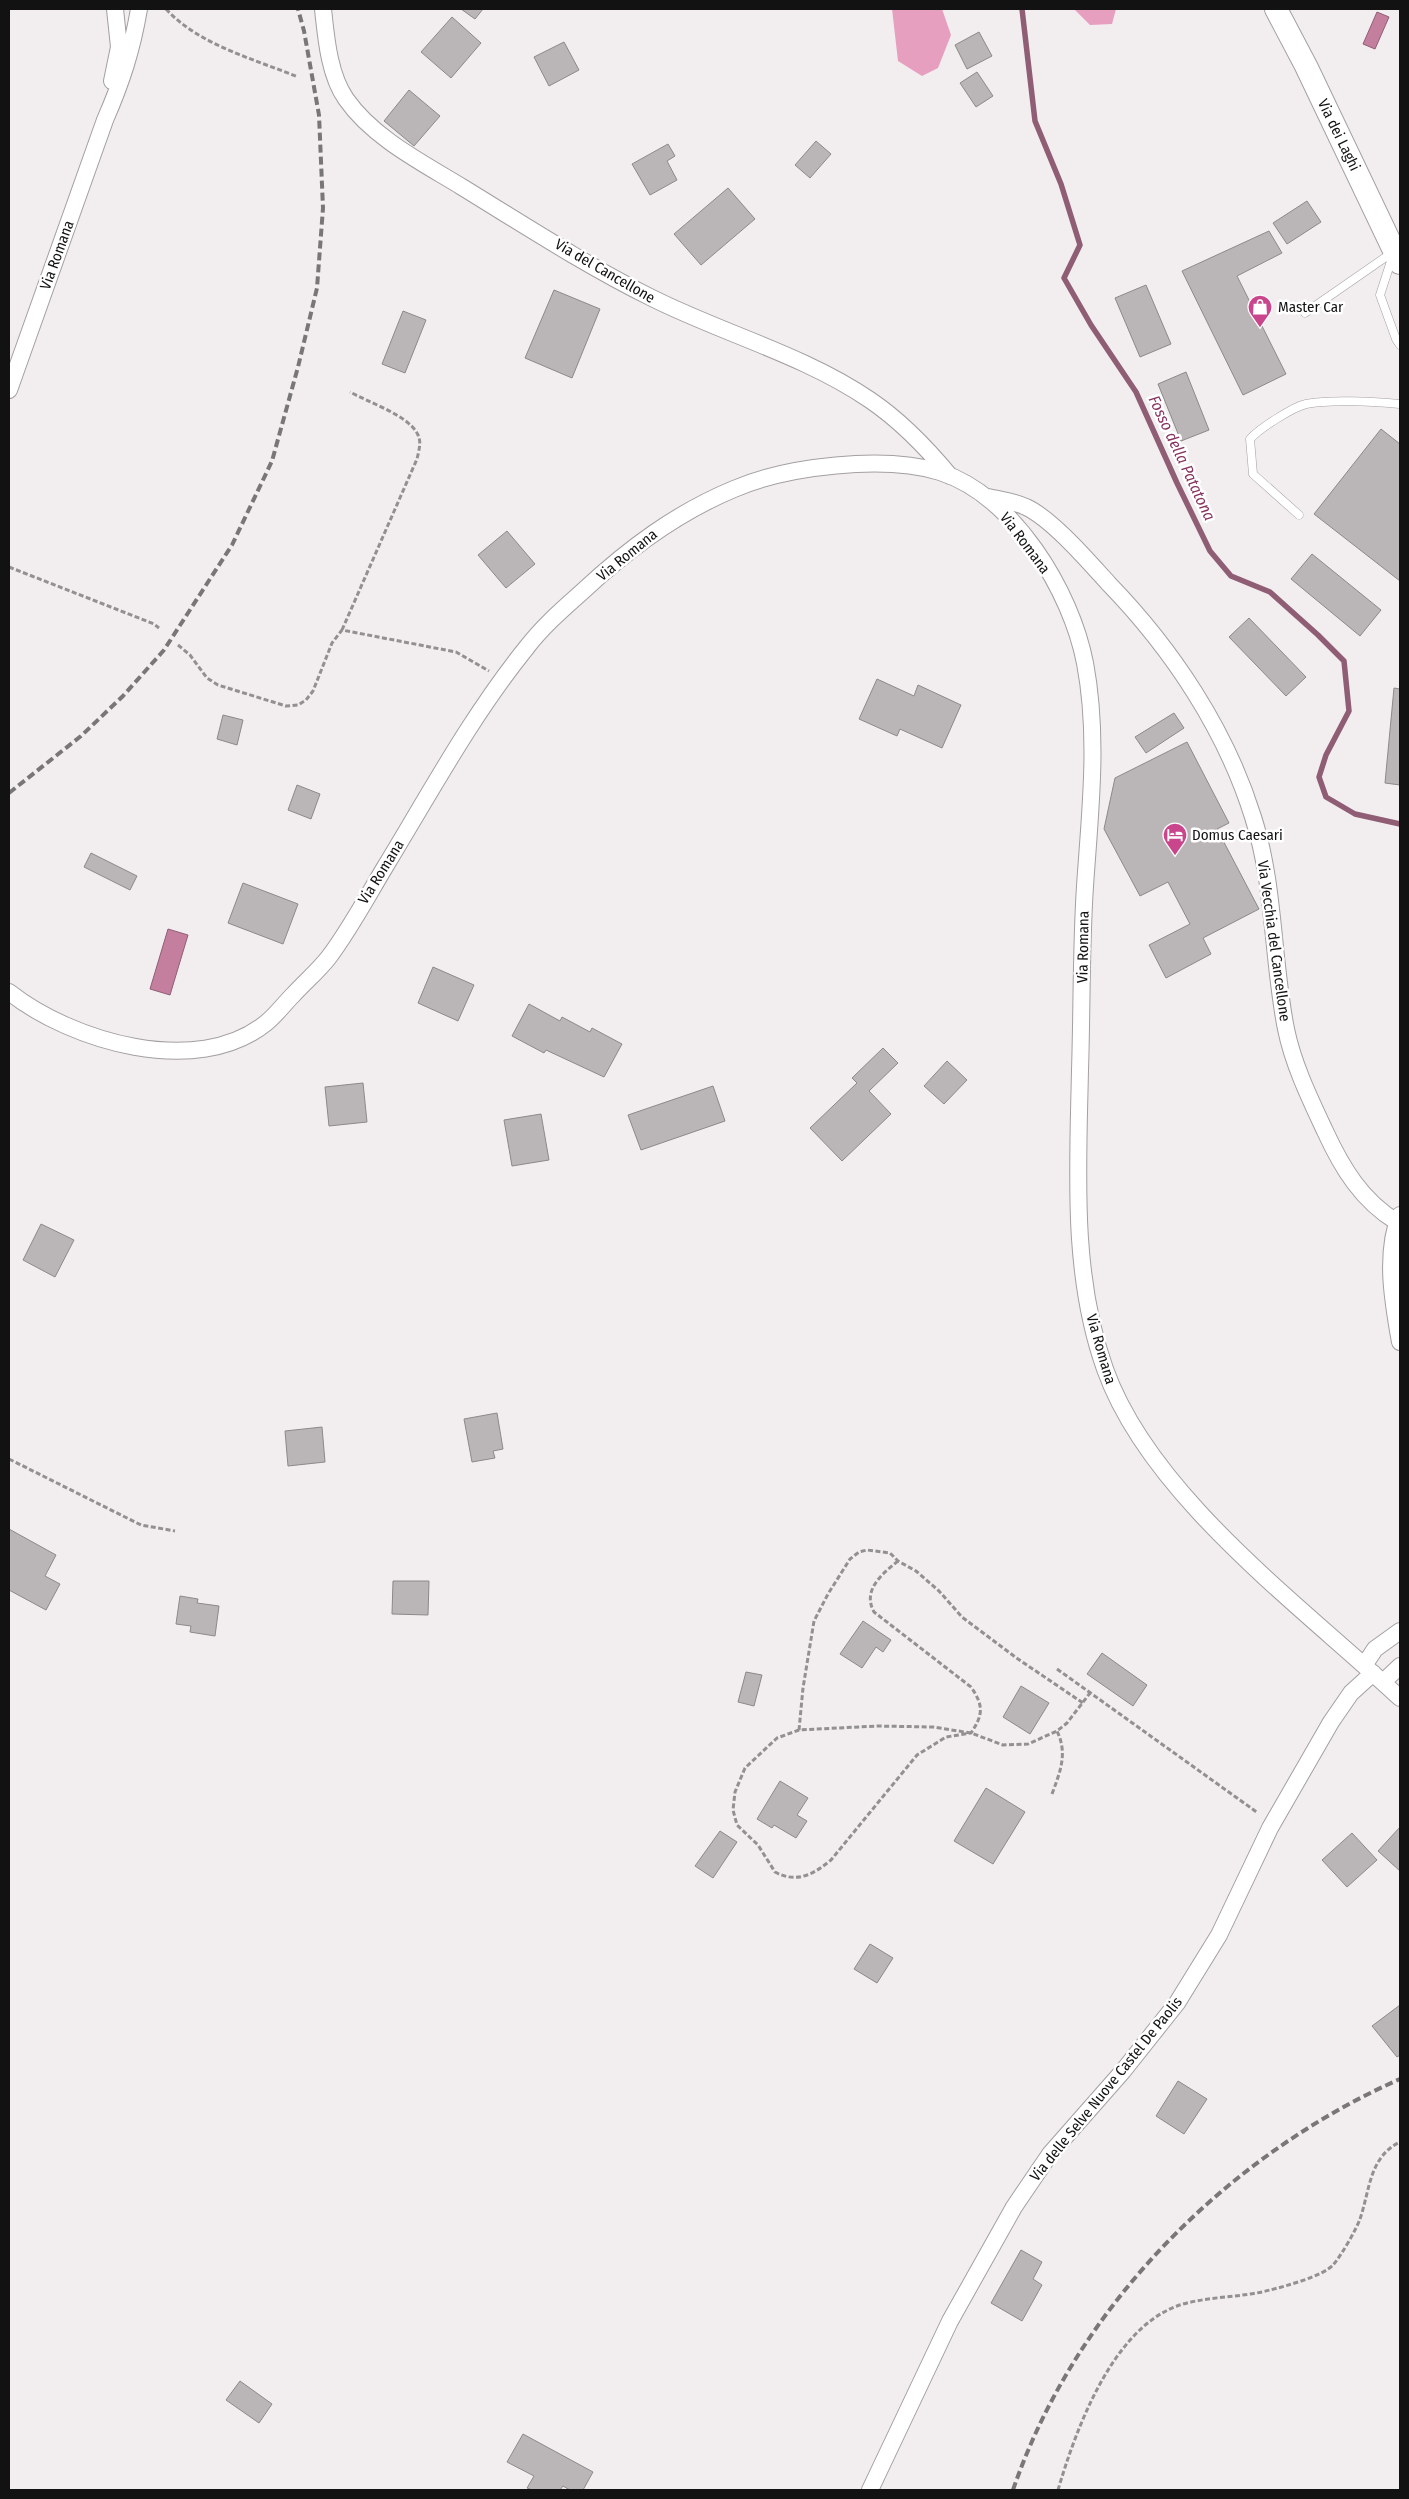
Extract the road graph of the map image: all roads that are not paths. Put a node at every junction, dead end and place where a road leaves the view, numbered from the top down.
1 (115, 9) edge
2 (139, 9) edge
3 (323, 9) edge
4 (1276, 9) edge
5 (105, 120) junction
6 (1397, 257) edge
7 (1305, 313) dead end
8 (1400, 344) edge
9 (9, 390) edge
10 (1400, 404) edge
11 (950, 476) junction
12 (987, 497) junction
13 (1299, 515) dead end
14 (9, 992) edge
15 (1399, 1219) edge
16 (1400, 1342) edge
17 (1400, 1631) edge
18 (1400, 1666) edge
19 (1374, 1673) junction
20 (1400, 1698) edge
21 (870, 2490) edge

1 - 5 street, Via Romana
2 - 5 street, Via Romana
3 - 11 street, Via del Cancellone
4 - 6 main road, Via dei Laghi
5 - 9 street, Via Romana
6 - 7 lane
6 - 8 lane
10 - 13 lane
11 - 12 street, Via Romana
11 - 14 street, Via Romana
12 - 15 street, Via Vecchia del Cancellone
12 - 19 street, Via Romana
15 - 16 street
17 - 19 street
18 - 19 street
19 - 20 street, Via Romana
19 - 21 street, Via delle Selve Nuove Castel De Paolis

